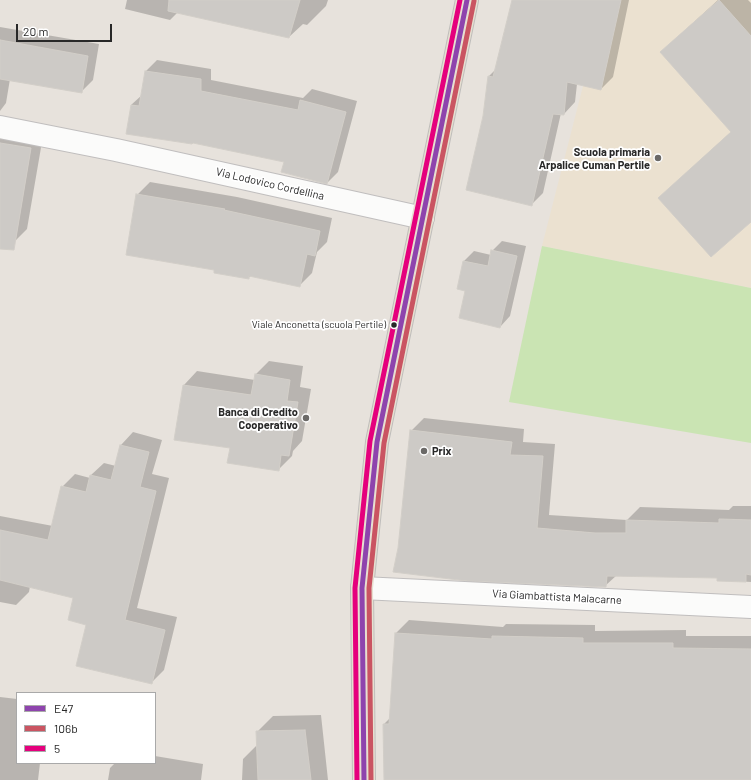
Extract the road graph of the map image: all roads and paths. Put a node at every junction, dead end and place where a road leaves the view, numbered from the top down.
1 (467, 0) edge
2 (0, 127) edge
3 (423, 218) junction
4 (362, 588) junction
5 (751, 607) edge
6 (364, 780) edge

1 - 3 main road
2 - 3 street, Via Lodovico Cordellina
3 - 4 main road
4 - 5 street, Via Giambattista Malacarne
4 - 6 main road

